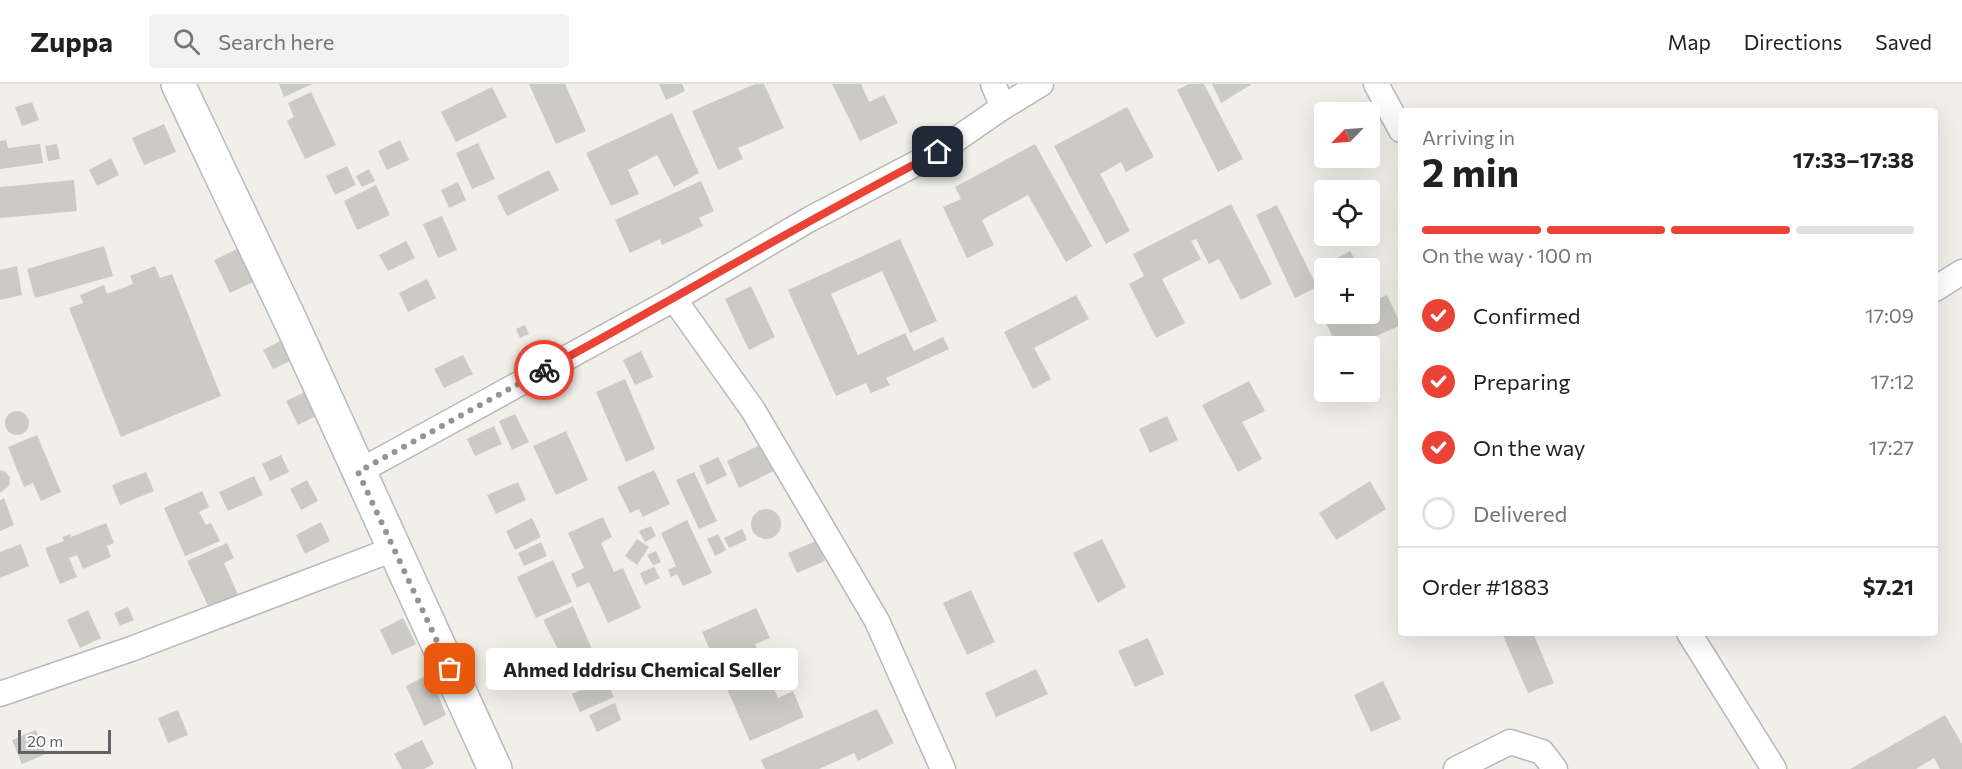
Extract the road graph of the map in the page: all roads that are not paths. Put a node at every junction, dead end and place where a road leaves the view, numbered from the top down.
1 (178, 84) edge
2 (993, 84) edge
3 (1041, 84) edge
4 (1376, 84) edge
5 (1003, 107) junction
6 (1398, 124) edge
7 (1962, 272) edge
8 (1938, 288) edge
9 (674, 299) junction
10 (358, 472) junction
11 (394, 549) junction
12 (1691, 636) edge
13 (0, 694) edge
14 (495, 769) edge
15 (943, 769) edge
16 (1456, 769) edge
17 (1555, 769) edge
18 (1774, 769) edge

1 - 10 main road
2 - 5 street
3 - 5 street
4 - 6 street
5 - 9 street
7 - 8 street
9 - 10 street
9 - 15 street
10 - 11 main road
11 - 13 street
11 - 14 main road
12 - 18 street
16 - 17 street

